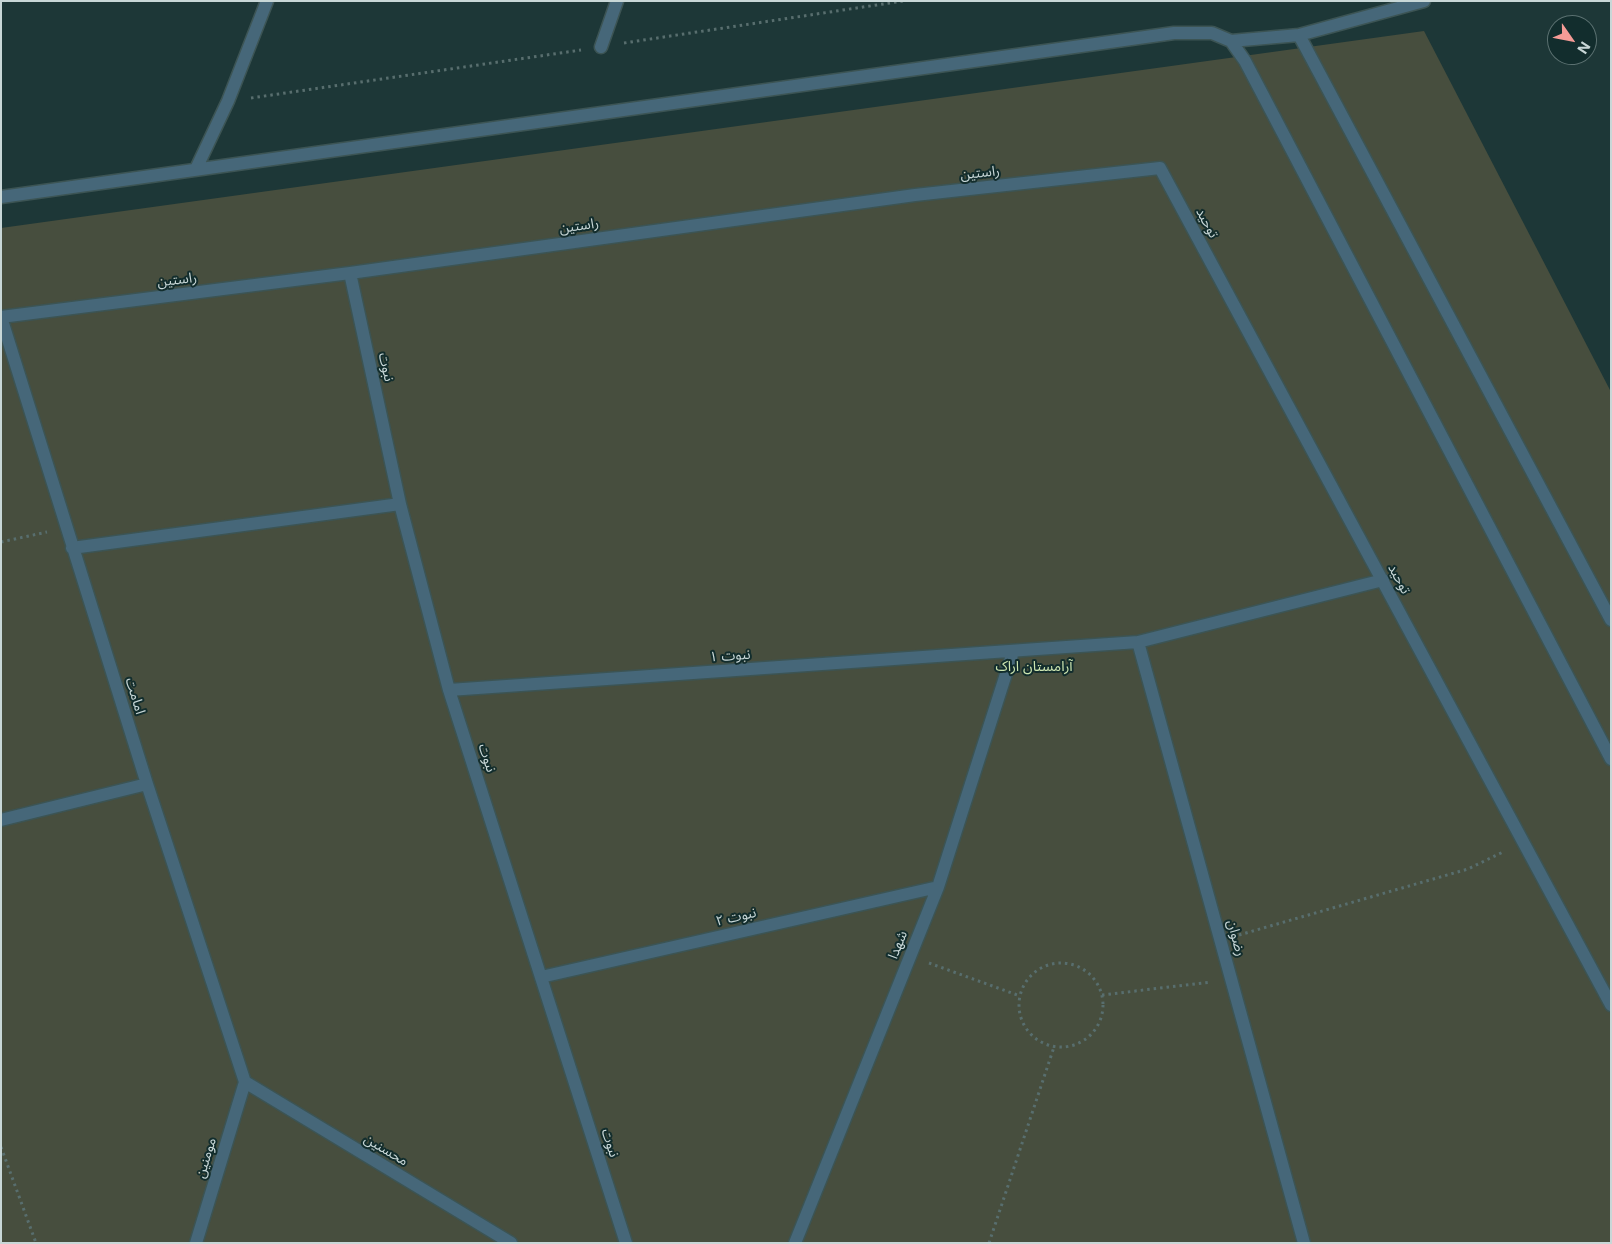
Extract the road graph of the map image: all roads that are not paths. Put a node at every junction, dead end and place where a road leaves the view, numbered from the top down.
1 (267, 1) edge
2 (617, 1) edge
3 (1424, 1) edge
4 (1299, 35) junction
5 (1231, 42) junction
6 (601, 47) road end
7 (1160, 168) joint
8 (196, 169) junction
9 (1, 197) edge
10 (350, 273) junction
11 (1, 317) edge
12 (400, 504) junction
13 (72, 548) junction
14 (1383, 580) junction
15 (1611, 620) edge
16 (1138, 642) junction
17 (1013, 652) junction
18 (449, 690) junction
19 (1611, 759) edge
20 (147, 784) junction
21 (1, 820) edge
22 (938, 887) junction
23 (541, 977) junction
24 (1611, 1005) edge
25 (245, 1082) junction
26 (196, 1243) edge
27 (511, 1243) edge
28 (626, 1243) edge
29 (794, 1243) edge
30 (1304, 1243) edge

1 - 8 street
2 - 6 street
3 - 4 street
4 - 5 street
4 - 15 street
5 - 8 street
5 - 19 street
7 - 10 street, راستین
7 - 14 street, توحید
8 - 9 street
10 - 11 street, راستین
10 - 12 street, نبوت
11 - 13 street, امامت
12 - 13 street
12 - 18 street, نبوت
13 - 20 street, امامت
14 - 16 street, نبوت ۱
14 - 24 street, توحید
16 - 17 street, نبوت ۱
16 - 30 street, رضوان
17 - 18 street, نبوت ۱
17 - 22 street, شهدا
18 - 23 street, نبوت
20 - 21 street
20 - 25 street, امامت
22 - 23 street, نبوت ۲
22 - 29 street, شهدا
23 - 28 street, نبوت
25 - 26 street, مومنین
25 - 27 street, محسنین

